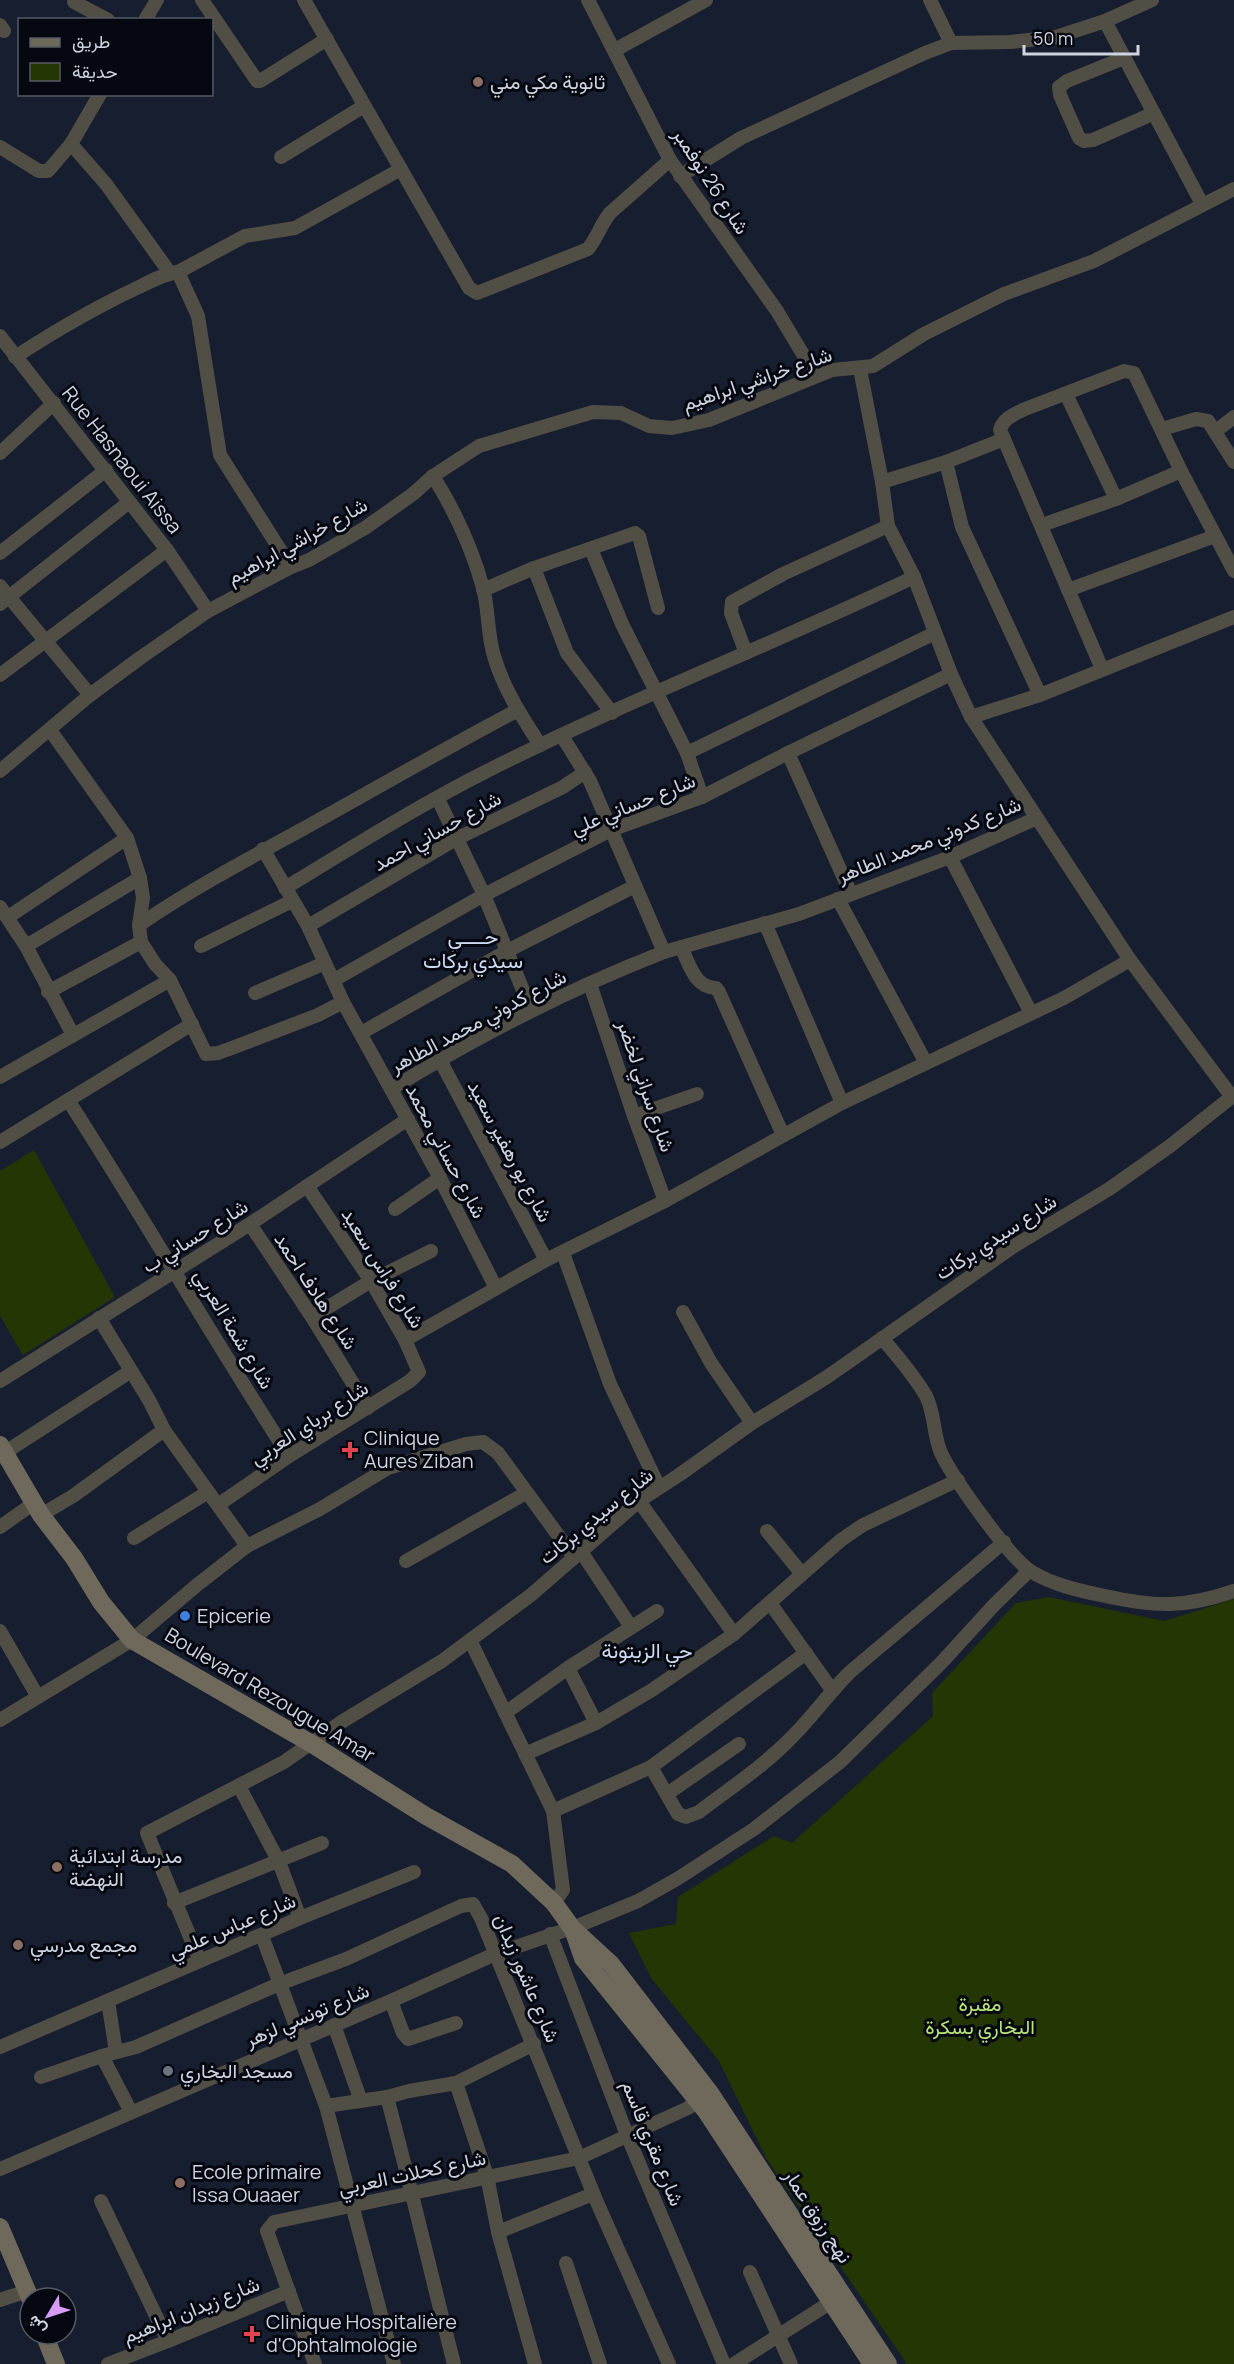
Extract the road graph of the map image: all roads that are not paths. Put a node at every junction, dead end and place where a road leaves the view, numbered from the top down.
1 (157, 0) edge
2 (202, 0) edge
3 (304, 0) edge
4 (588, 0) edge
5 (706, 0) edge
6 (930, 0) edge
7 (1152, 0) edge
8 (74, 2) dead end
9 (104, 18) edge
10 (146, 18) edge
11 (1105, 21) junction
12 (327, 39) junction
13 (951, 44) junction
14 (615, 50) junction
15 (1124, 58) junction
16 (99, 96) edge
17 (364, 106) junction
18 (1152, 114) junction
19 (71, 144) junction
20 (0, 147) edge
21 (281, 157) dead end
22 (670, 160) junction
23 (401, 169) junction
24 (680, 176) junction
25 (1234, 189) edge
26 (1202, 204) junction
27 (174, 272) junction
28 (6, 348) edge
29 (860, 369) junction
30 (816, 376) junction
31 (1066, 394) junction
32 (54, 403) junction
33 (1234, 417) edge
34 (1162, 429) junction
35 (1216, 430) junction
36 (1004, 439) junction
37 (0, 453) edge
38 (946, 462) junction
39 (1234, 462) edge
40 (106, 470) junction
41 (1181, 471) junction
42 (433, 476) junction
43 (882, 482) junction
44 (1116, 499) junction
45 (128, 503) junction
46 (1042, 525) junction
47 (888, 526) junction
48 (1215, 536) junction
49 (591, 549) junction
50 (167, 550) junction
51 (0, 553) edge
52 (291, 567) junction
53 (534, 568) junction
54 (1234, 571) edge
55 (914, 577) junction
56 (483, 590) junction
57 (1068, 590) junction
58 (3, 596) edge
59 (658, 608) dead end
60 (208, 611) junction
61 (1234, 617) edge
62 (935, 633) junction
63 (45, 643) junction
64 (746, 653) junction
65 (1102, 669) junction
66 (951, 674) junction
67 (0, 675) edge
68 (656, 693) junction
69 (90, 695) junction
70 (1040, 695) junction
71 (518, 710) junction
72 (612, 713) junction
73 (972, 717) junction
74 (50, 730) junction
75 (562, 736) junction
76 (540, 745) junction
77 (687, 753) junction
78 (788, 753) junction
79 (0, 771) edge
80 (585, 772) junction
81 (702, 798) junction
82 (438, 799) junction
83 (1036, 818) junction
84 (611, 830) junction
85 (126, 838) junction
86 (456, 839) junction
87 (263, 849) junction
88 (950, 857) junction
89 (140, 878) junction
90 (635, 886) junction
91 (285, 888) junction
92 (484, 895) junction
93 (844, 897) junction
94 (292, 901) junction
95 (4, 912) edge
96 (765, 923) junction
97 (139, 924) junction
98 (308, 926) junction
99 (141, 942) junction
100 (26, 946) junction
101 (201, 946) dead end
102 (681, 947) junction
103 (507, 951) junction
104 (664, 952) junction
105 (1130, 960) junction
106 (325, 963) junction
107 (170, 980) junction
108 (334, 981) junction
109 (590, 984) junction
110 (48, 992) junction
111 (255, 993) dead end
112 (343, 1002) junction
113 (531, 1010) junction
114 (1031, 1013) junction
115 (192, 1024) junction
116 (361, 1033) junction
117 (73, 1035) junction
118 (440, 1060) junction
119 (926, 1063) junction
120 (0, 1077) edge
121 (391, 1089) junction
122 (697, 1094) dead end
123 (1233, 1096) edge
124 (68, 1100) junction
125 (842, 1103) junction
126 (634, 1116) junction
127 (408, 1119) junction
128 (783, 1135) junction
129 (0, 1142) edge
130 (440, 1178) junction
131 (307, 1186) junction
132 (666, 1201) junction
133 (395, 1209) dead end
134 (250, 1224) junction
135 (431, 1251) dead end
136 (562, 1253) junction
137 (546, 1260) junction
138 (176, 1271) junction
139 (371, 1281) junction
140 (496, 1288) junction
141 (683, 1312) dead end
142 (312, 1317) junction
143 (99, 1318) junction
144 (882, 1338) junction
145 (405, 1340) junction
146 (131, 1371) junction
147 (419, 1372) joint
148 (0, 1381) edge
149 (368, 1408) junction
150 (752, 1423) junction
151 (164, 1430) junction
152 (1, 1448) edge
153 (290, 1456) junction
154 (958, 1480) junction
155 (659, 1487) junction
156 (208, 1492) junction
157 (526, 1493) junction
158 (639, 1501) junction
159 (218, 1505) junction
160 (38, 1509) junction
161 (0, 1527) edge
162 (767, 1531) dead end
163 (134, 1538) dead end
164 (1004, 1542) junction
165 (247, 1546) junction
166 (577, 1554) junction
167 (406, 1561) dead end
168 (1029, 1571) junction
169 (802, 1574) junction
170 (1234, 1591) edge
171 (770, 1603) junction
172 (657, 1611) dead end
173 (631, 1627) junction
174 (0, 1631) edge
175 (734, 1634) junction
176 (132, 1640) junction
177 (470, 1640) junction
178 (806, 1653) junction
179 (568, 1668) junction
180 (832, 1690) junction
181 (38, 1697) junction
182 (505, 1713) junction
183 (0, 1720) edge
184 (596, 1723) junction
185 (312, 1744) junction
186 (740, 1744) dead end
187 (525, 1754) junction
188 (651, 1767) junction
189 (239, 1786) junction
190 (667, 1794) junction
191 (553, 1811) junction
192 (322, 1843) dead end
193 (279, 1862) junction
194 (414, 1872) dead end
195 (174, 1903) junction
196 (554, 1903) junction
197 (300, 1918) junction
198 (568, 1929) junction
199 (550, 1934) junction
200 (262, 1936) junction
201 (495, 1953) junction
202 (200, 1961) junction
203 (279, 1984) junction
204 (108, 2001) junction
205 (391, 2001) junction
206 (456, 2023) dead end
207 (334, 2025) junction
208 (300, 2038) junction
209 (534, 2044) junction
210 (0, 2047) edge
211 (116, 2052) junction
212 (102, 2056) junction
213 (41, 2077) dead end
214 (456, 2083) junction
215 (387, 2097) junction
216 (704, 2097) junction
217 (361, 2101) junction
218 (326, 2106) junction
219 (131, 2112) junction
220 (627, 2135) junction
221 (579, 2158) junction
222 (0, 2169) edge
223 (486, 2176) junction
224 (413, 2193) junction
225 (593, 2194) junction
226 (101, 2200) dead end
227 (353, 2205) junction
228 (0, 2227) edge
229 (498, 2232) junction
230 (566, 2263) dead end
231 (750, 2272) dead end
232 (25, 2286) edge
233 (289, 2291) junction
234 (18, 2297) edge
235 (837, 2298) junction
236 (0, 2300) edge
237 (779, 2337) junction
238 (168, 2341) junction
239 (49, 2346) edge
240 (56, 2364) edge
241 (108, 2364) edge
242 (315, 2364) edge
243 (394, 2364) edge
244 (454, 2364) edge
245 (535, 2364) edge
246 (600, 2364) edge
247 (669, 2364) edge
248 (724, 2364) edge
249 (734, 2364) edge
250 (791, 2364) edge
251 (872, 2364) edge
252 (888, 2364) edge

1 - 10 street
2 - 12 street
3 - 12 street
4 - 14 street, شارع 26 نوفمبر
5 - 14 street
6 - 13 street
7 - 11 street
8 - 9 street
11 - 13 street
11 - 15 street
12 - 17 street
13 - 24 street
14 - 22 street, شارع 26 نوفمبر
15 - 18 street
15 - 18 street
16 - 19 street
17 - 21 street
17 - 23 street
18 - 26 street
19 - 20 street
19 - 27 street
22 - 23 street
22 - 24 street, شارع 26 نوفمبر
23 - 27 street
24 - 30 street, شارع 26 نوفمبر
25 - 26 street, شارع خراشي ابراهيم
26 - 29 street, شارع خراشي ابراهيم
27 - 28 street
27 - 52 street
28 - 32 street, Rue Hasnaoui Aissa
29 - 30 street, شارع خراشي ابراهيم
29 - 43 street, شارع كدوني محمد الطاهر
30 - 42 street, شارع خراشي ابراهيم
31 - 34 street
31 - 36 street
31 - 44 street
32 - 37 street
32 - 40 street, Rue Hasnaoui Aissa
33 - 35 street
34 - 35 street
34 - 41 street
35 - 39 street
36 - 38 street
36 - 46 street
38 - 43 street
38 - 70 street
40 - 45 street, Rue Hasnaoui Aissa
40 - 51 street
41 - 44 street
41 - 48 street
42 - 52 street, شارع خراشي ابراهيم
42 - 56 street
43 - 47 street, شارع كدوني محمد الطاهر
44 - 46 street
45 - 50 street, Rue Hasnaoui Aissa
45 - 58 street
46 - 57 street
47 - 55 street, شارع كدوني محمد الطاهر
47 - 64 street
48 - 54 street
48 - 57 street
49 - 53 street
49 - 59 street
49 - 68 street
50 - 60 street, Rue Hasnaoui Aissa
50 - 63 street
52 - 60 street, شارع خراشي ابراهيم
53 - 56 street
53 - 72 street
55 - 62 street, شارع كدوني محمد الطاهر
55 - 64 street
56 - 71 street
57 - 65 street
58 - 63 street
60 - 69 street, شارع خراشي ابراهيم
61 - 65 street
62 - 66 street, شارع كدوني محمد الطاهر
62 - 77 street
63 - 67 street
63 - 69 street
64 - 68 street
65 - 70 street
66 - 73 street, شارع كدوني محمد الطاهر
66 - 78 street, شارع حساني علي
68 - 72 street
68 - 77 street
69 - 74 street, شارع خراشي ابراهيم
70 - 73 street
71 - 76 street
71 - 87 street
72 - 75 street
73 - 83 street, شارع كدوني محمد الطاهر
74 - 79 street, شارع خراشي ابراهيم
74 - 85 street
75 - 76 street
75 - 80 street
76 - 82 street
77 - 81 street
78 - 81 street, شارع حساني علي
78 - 93 street
80 - 84 street
80 - 86 street, شارع حساني احمد
81 - 84 street, شارع حساني علي
82 - 86 street
82 - 91 street
83 - 88 street, شارع كدوني محمد الطاهر
83 - 105 street
84 - 90 street
84 - 92 street, شارع حساني علي
85 - 89 street
85 - 95 street
86 - 92 street
86 - 98 street, شارع حساني احمد
87 - 91 street, شارع حساني محمد
87 - 97 street
88 - 93 street, شارع كدوني محمد الطاهر
88 - 114 street
89 - 97 street
89 - 100 street
90 - 103 street
90 - 104 street
91 - 94 street, شارع حساني محمد
92 - 103 street
92 - 108 street, شارع حساني علي
93 - 96 street, شارع كدوني محمد الطاهر
93 - 119 street
94 - 98 street, شارع حساني محمد
94 - 101 street
95 - 100 street
96 - 102 street, شارع كدوني محمد الطاهر
96 - 125 street
97 - 99 street
98 - 106 street, شارع حساني محمد
99 - 107 street
99 - 110 street
100 - 110 street
102 - 104 street, شارع كدوني محمد الطاهر
102 - 128 street
103 - 113 street
103 - 116 street
104 - 109 street, شارع كدوني محمد الطاهر
105 - 114 street
105 - 123 street
106 - 108 street, شارع حساني محمد
106 - 111 street
107 - 115 street
107 - 117 street
108 - 112 street, شارع حساني محمد
109 - 113 street, شارع كدوني محمد الطاهر
109 - 126 street, شارع سراني لخضر
110 - 117 street
112 - 115 street
112 - 116 street, شارع حساني محمد
113 - 118 street, شارع كدوني محمد الطاهر
114 - 119 street
115 - 124 street
116 - 121 street, شارع حساني محمد
117 - 120 street
118 - 121 street, شارع كدوني محمد الطاهر
118 - 137 street, شارع بو رهفير سعيد
119 - 125 street
121 - 127 street, شارع حساني محمد
122 - 126 street
123 - 144 street, شارع سيدي بركات
124 - 129 street
124 - 138 street, شارع شمة العربي
125 - 128 street
126 - 132 street, شارع سراني لخضر
127 - 130 street, شارع حساني محمد
127 - 131 street, شارع حساني ب
128 - 132 street
130 - 133 street
130 - 140 street, شارع حساني محمد
131 - 134 street, شارع حساني ب
131 - 139 street, شارع فراس سعيد
132 - 136 street
134 - 138 street, شارع حساني ب
134 - 142 street, شارع هادف احمد
135 - 139 street
136 - 137 street
136 - 155 street
137 - 140 street
138 - 143 street, شارع حساني ب
138 - 153 street, شارع شمة العربي
139 - 142 street
139 - 145 street, شارع فراس سعيد
140 - 145 street
141 - 150 street
142 - 149 street, شارع هادف احمد
143 - 146 street
143 - 148 street, شارع حساني ب
144 - 150 street, شارع سيدي بركات
144 - 154 street
145 - 147 street, شارع فراس سعيد
146 - 151 street
146 - 152 street
147 - 149 street, شارع برباي العربي
149 - 153 street, شارع برباي العربي
150 - 155 street, شارع سيدي بركات
151 - 156 street
151 - 160 street
152 - 160 main road, Boulevard Rezougue Amar
153 - 159 street, شارع برباي العربي
154 - 164 street
154 - 169 street
155 - 158 street, شارع سيدي بركات
156 - 159 street
156 - 163 street
157 - 165 street
157 - 166 street
157 - 167 street
158 - 166 street, شارع سيدي بركات
158 - 175 street
159 - 165 street
160 - 161 street
160 - 176 main road, Boulevard Rezougue Amar
162 - 169 street
164 - 168 street
164 - 180 street
165 - 176 street
166 - 173 street
166 - 177 street, شارع سيدي بركات
168 - 170 street
168 - 198 street, شارع تونسي لزهر
169 - 171 street
171 - 175 street
171 - 178 street
172 - 173 street
173 - 179 street
174 - 181 street
175 - 184 street
176 - 181 street
176 - 185 main road, Boulevard Rezougue Amar
177 - 182 street
177 - 185 street, شارع سيدي بركات
178 - 180 street
178 - 188 street
179 - 182 street
179 - 184 street
180 - 190 street
181 - 183 street
182 - 187 street
184 - 187 street
185 - 189 street, شارع سيدي بركات
185 - 196 main road, Boulevard Rezougue Amar
186 - 190 street
187 - 191 street
188 - 190 street
188 - 191 street
189 - 193 street
189 - 195 street, شارع سيدي بركات
191 - 196 street
192 - 193 street
193 - 195 street
193 - 197 street
194 - 197 street, شارع عباس علمي
195 - 202 street, شارع سيدي بركات
196 - 198 main road, Boulevard Rezougue Amar
197 - 200 street, شارع عباس علمي
198 - 199 street, شارع تونسي لزهر
198 - 216 main road, Boulevard Rezougue Amar
198 - 216 main road, Boulevard Rezougue Amar
199 - 201 street, شارع تونسي لزهر
199 - 220 street, شارع مقري قاسم
200 - 202 street, شارع عباس علمي
200 - 203 street
201 - 203 street, شارع عاشور زيدان
201 - 205 street, شارع تونسي لزهر
201 - 209 street, شارع عاشور زيدان
202 - 204 street, شارع عباس علمي
203 - 208 street
203 - 211 street, شارع عاشور زيدان
204 - 210 street, شارع عباس علمي
204 - 211 street
205 - 206 street
205 - 207 street, شارع تونسي لزهر
207 - 208 street, شارع تونسي لزهر
207 - 217 street
208 - 218 street
208 - 219 street, شارع تونسي لزهر
209 - 214 street
209 - 221 street, شارع عاشور زيدان
211 - 212 street, شارع عاشور زيدان
212 - 213 street, شارع عاشور زيدان
212 - 219 street
214 - 215 street
214 - 223 street
215 - 217 street
215 - 224 street
216 - 220 street, شارع كحلات العربي
216 - 235 main road, نهج رزوق عمار
217 - 218 street
218 - 227 street
219 - 222 street, شارع تونسي لزهر
220 - 221 street, شارع كحلات العربي
220 - 248 street, شارع مقري قاسم
221 - 223 street, شارع كحلات العربي
221 - 225 street, شارع عاشور زيدان
223 - 224 street, شارع كحلات العربي
223 - 229 street
224 - 227 street, شارع كحلات العربي
224 - 244 street
225 - 229 street
225 - 247 street, شارع عاشور زيدان
226 - 238 street
227 - 233 street, شارع كحلات العربي
227 - 243 street
228 - 232 main road
229 - 245 street
230 - 246 street
231 - 237 street
233 - 238 street, شارع زيدان ابراهيم
233 - 242 street, شارع كحلات العربي
234 - 236 street
235 - 237 street
235 - 251 main road, نهج رزوق عمار
235 - 252 main road, نهج رزوق عمار
237 - 249 street
237 - 250 street
238 - 241 street, شارع زيدان ابراهيم
239 - 240 main road

